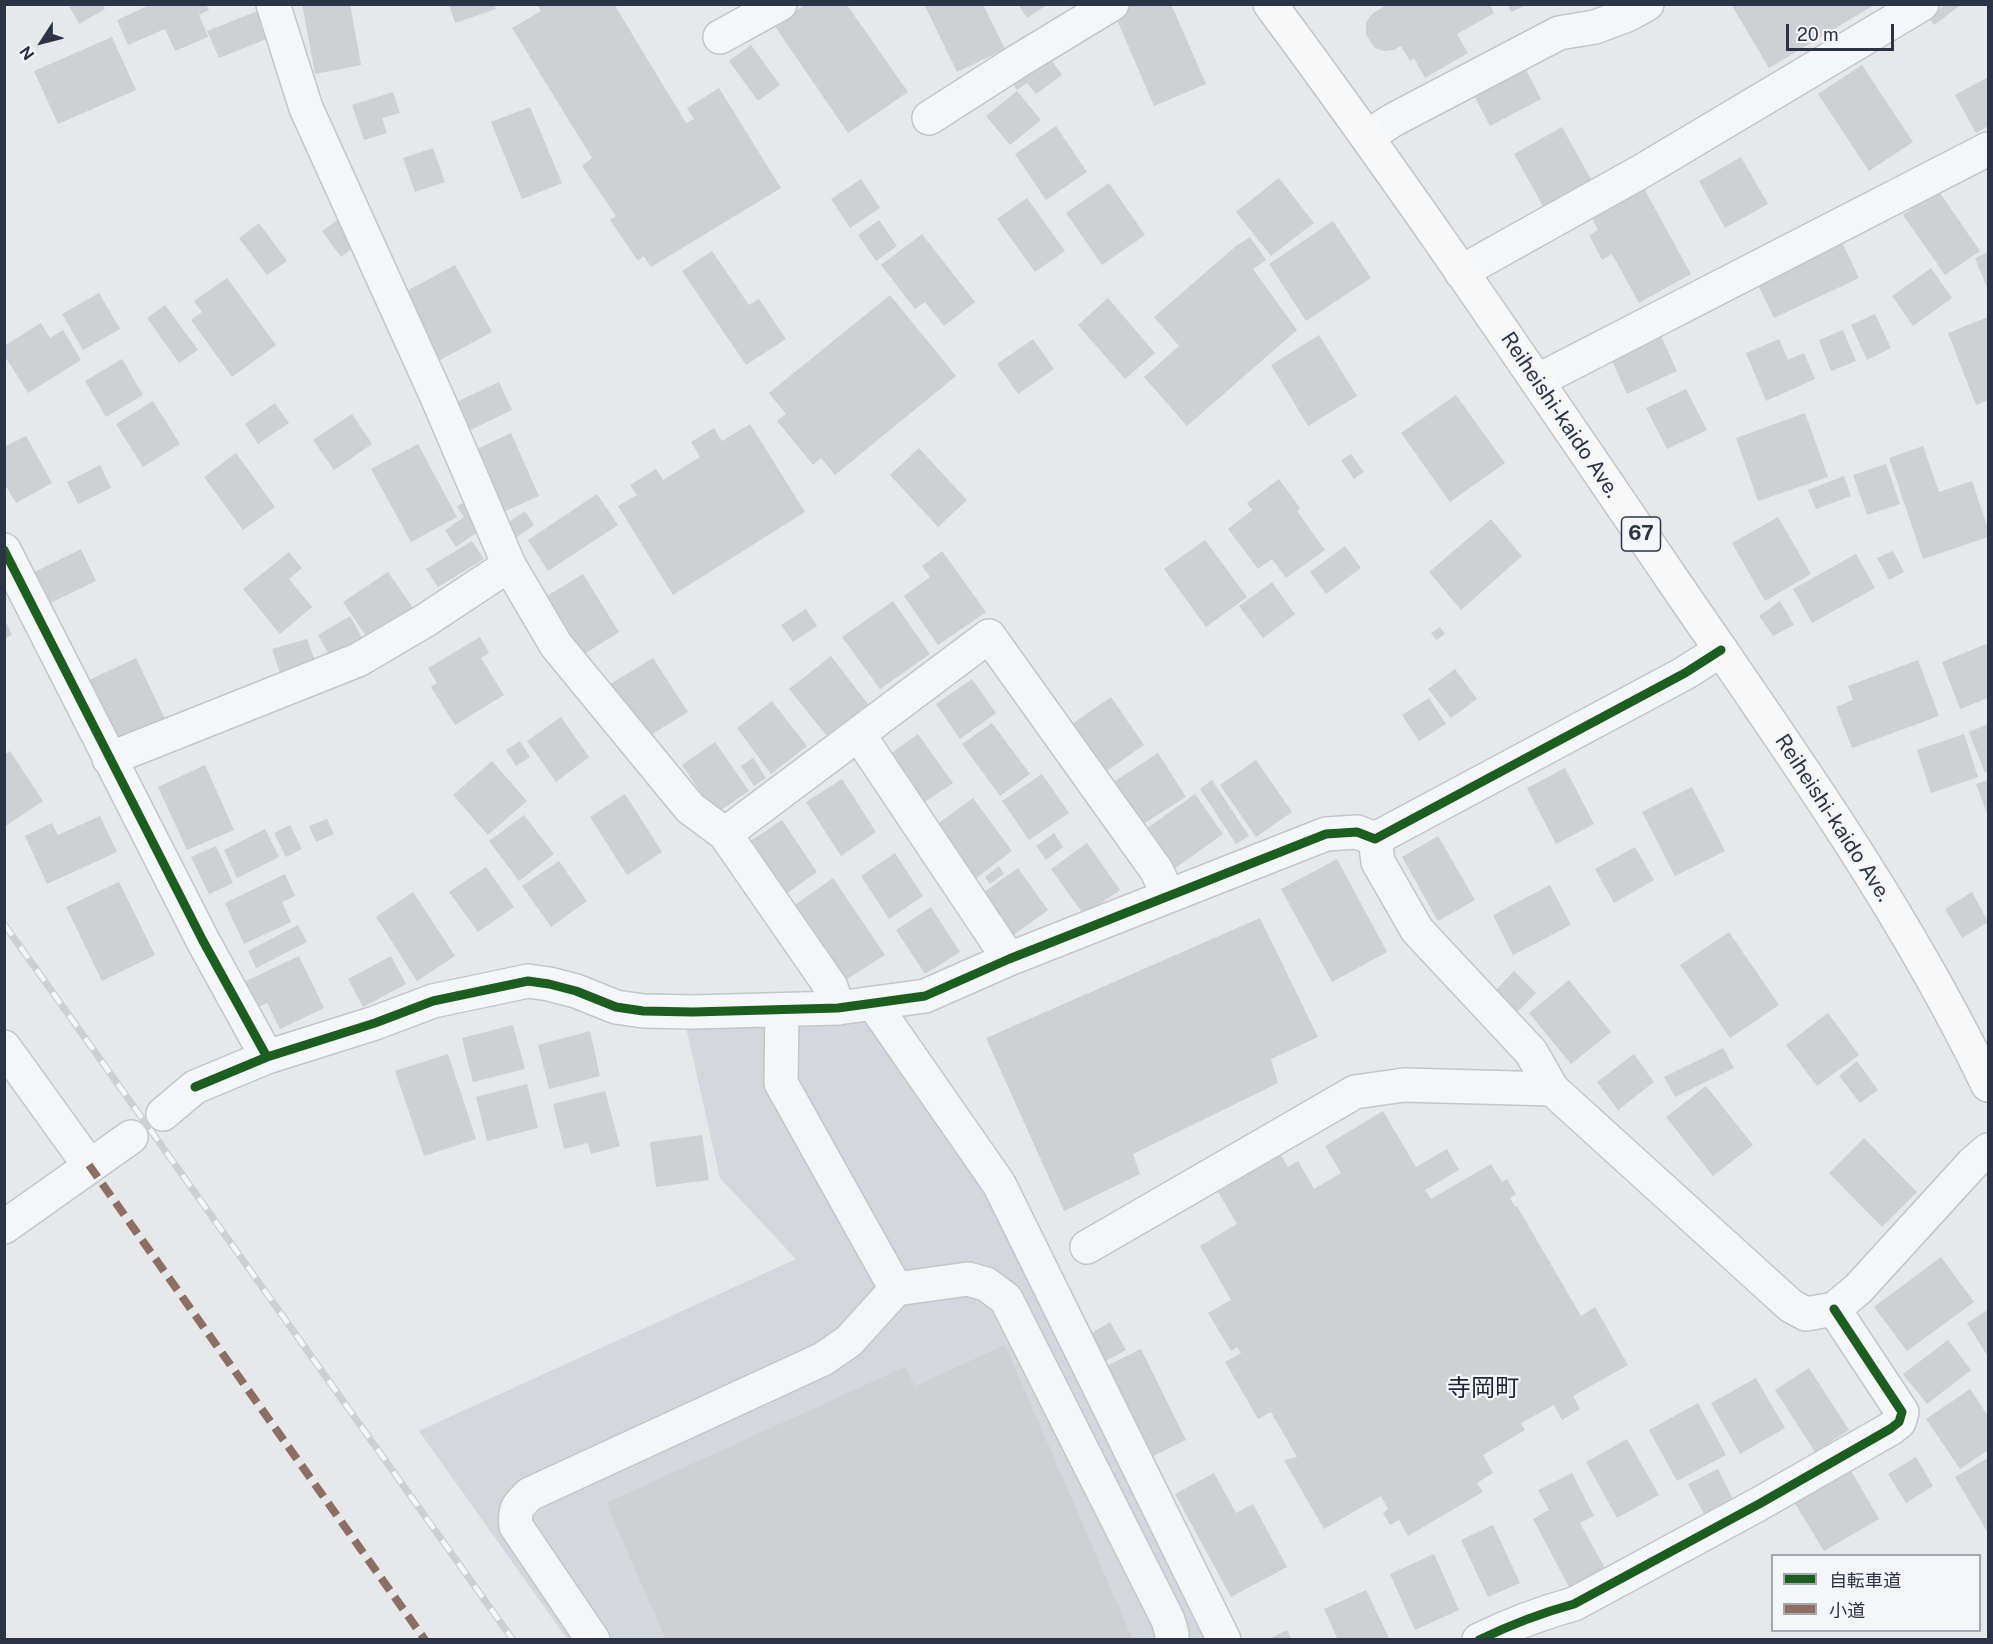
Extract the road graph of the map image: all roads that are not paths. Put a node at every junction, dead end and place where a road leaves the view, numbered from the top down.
1 (273, 4) edge
2 (780, 4) edge
3 (1112, 4) edge
4 (1270, 4) edge
5 (1647, 4) edge
6 (1922, 4) edge
7 (720, 37) dead end
8 (929, 118) dead end
9 (1367, 137) junction
10 (1989, 149) edge
11 (1461, 272) junction
12 (1537, 381) junction
13 (4, 550) edge
14 (509, 565) junction
15 (1721, 650) junction
16 (859, 735) junction
17 (109, 759) junction
18 (725, 834) junction
19 (1375, 839) junction
20 (1168, 896) junction
21 (1009, 959) junction
22 (873, 1003) junction
23 (838, 1008) junction
24 (782, 1011) junction
25 (4, 1047) edge
26 (267, 1057) junction
27 (1988, 1082) edge
28 (1552, 1089) junction
29 (164, 1114) dead end
30 (130, 1137) dead end
31 (1989, 1150) edge
32 (89, 1165) junction
33 (4, 1227) edge
34 (1088, 1247) dead end
35 (896, 1289) junction
36 (1834, 1309) junction
37 (593, 1640) edge
38 (1172, 1640) edge
39 (1224, 1640) edge
40 (1479, 1640) edge

1 - 14 street
2 - 7 street
3 - 8 street
4 - 9 main road, Reiheishi-kaido Ave. / 67
5 - 9 street
6 - 11 street
9 - 11 main road, Reiheishi-kaido Ave. / 67
10 - 12 street
11 - 12 main road, Reiheishi-kaido Ave. / 67
12 - 15 main road, Reiheishi-kaido Ave. / 67
13 - 17 street
14 - 17 street
14 - 18 street
15 - 19 street
15 - 27 main road, Reiheishi-kaido Ave. / 67
16 - 18 street
16 - 20 street
16 - 21 street
17 - 26 street
18 - 23 street
19 - 20 street
19 - 28 street
20 - 21 street
21 - 22 street
22 - 23 street
22 - 39 street
23 - 24 street
24 - 26 street
24 - 35 street
25 - 32 street
26 - 29 street
28 - 34 street
28 - 36 street
30 - 32 street
31 - 36 street
32 - 33 street
35 - 37 street
35 - 38 street
36 - 40 street

